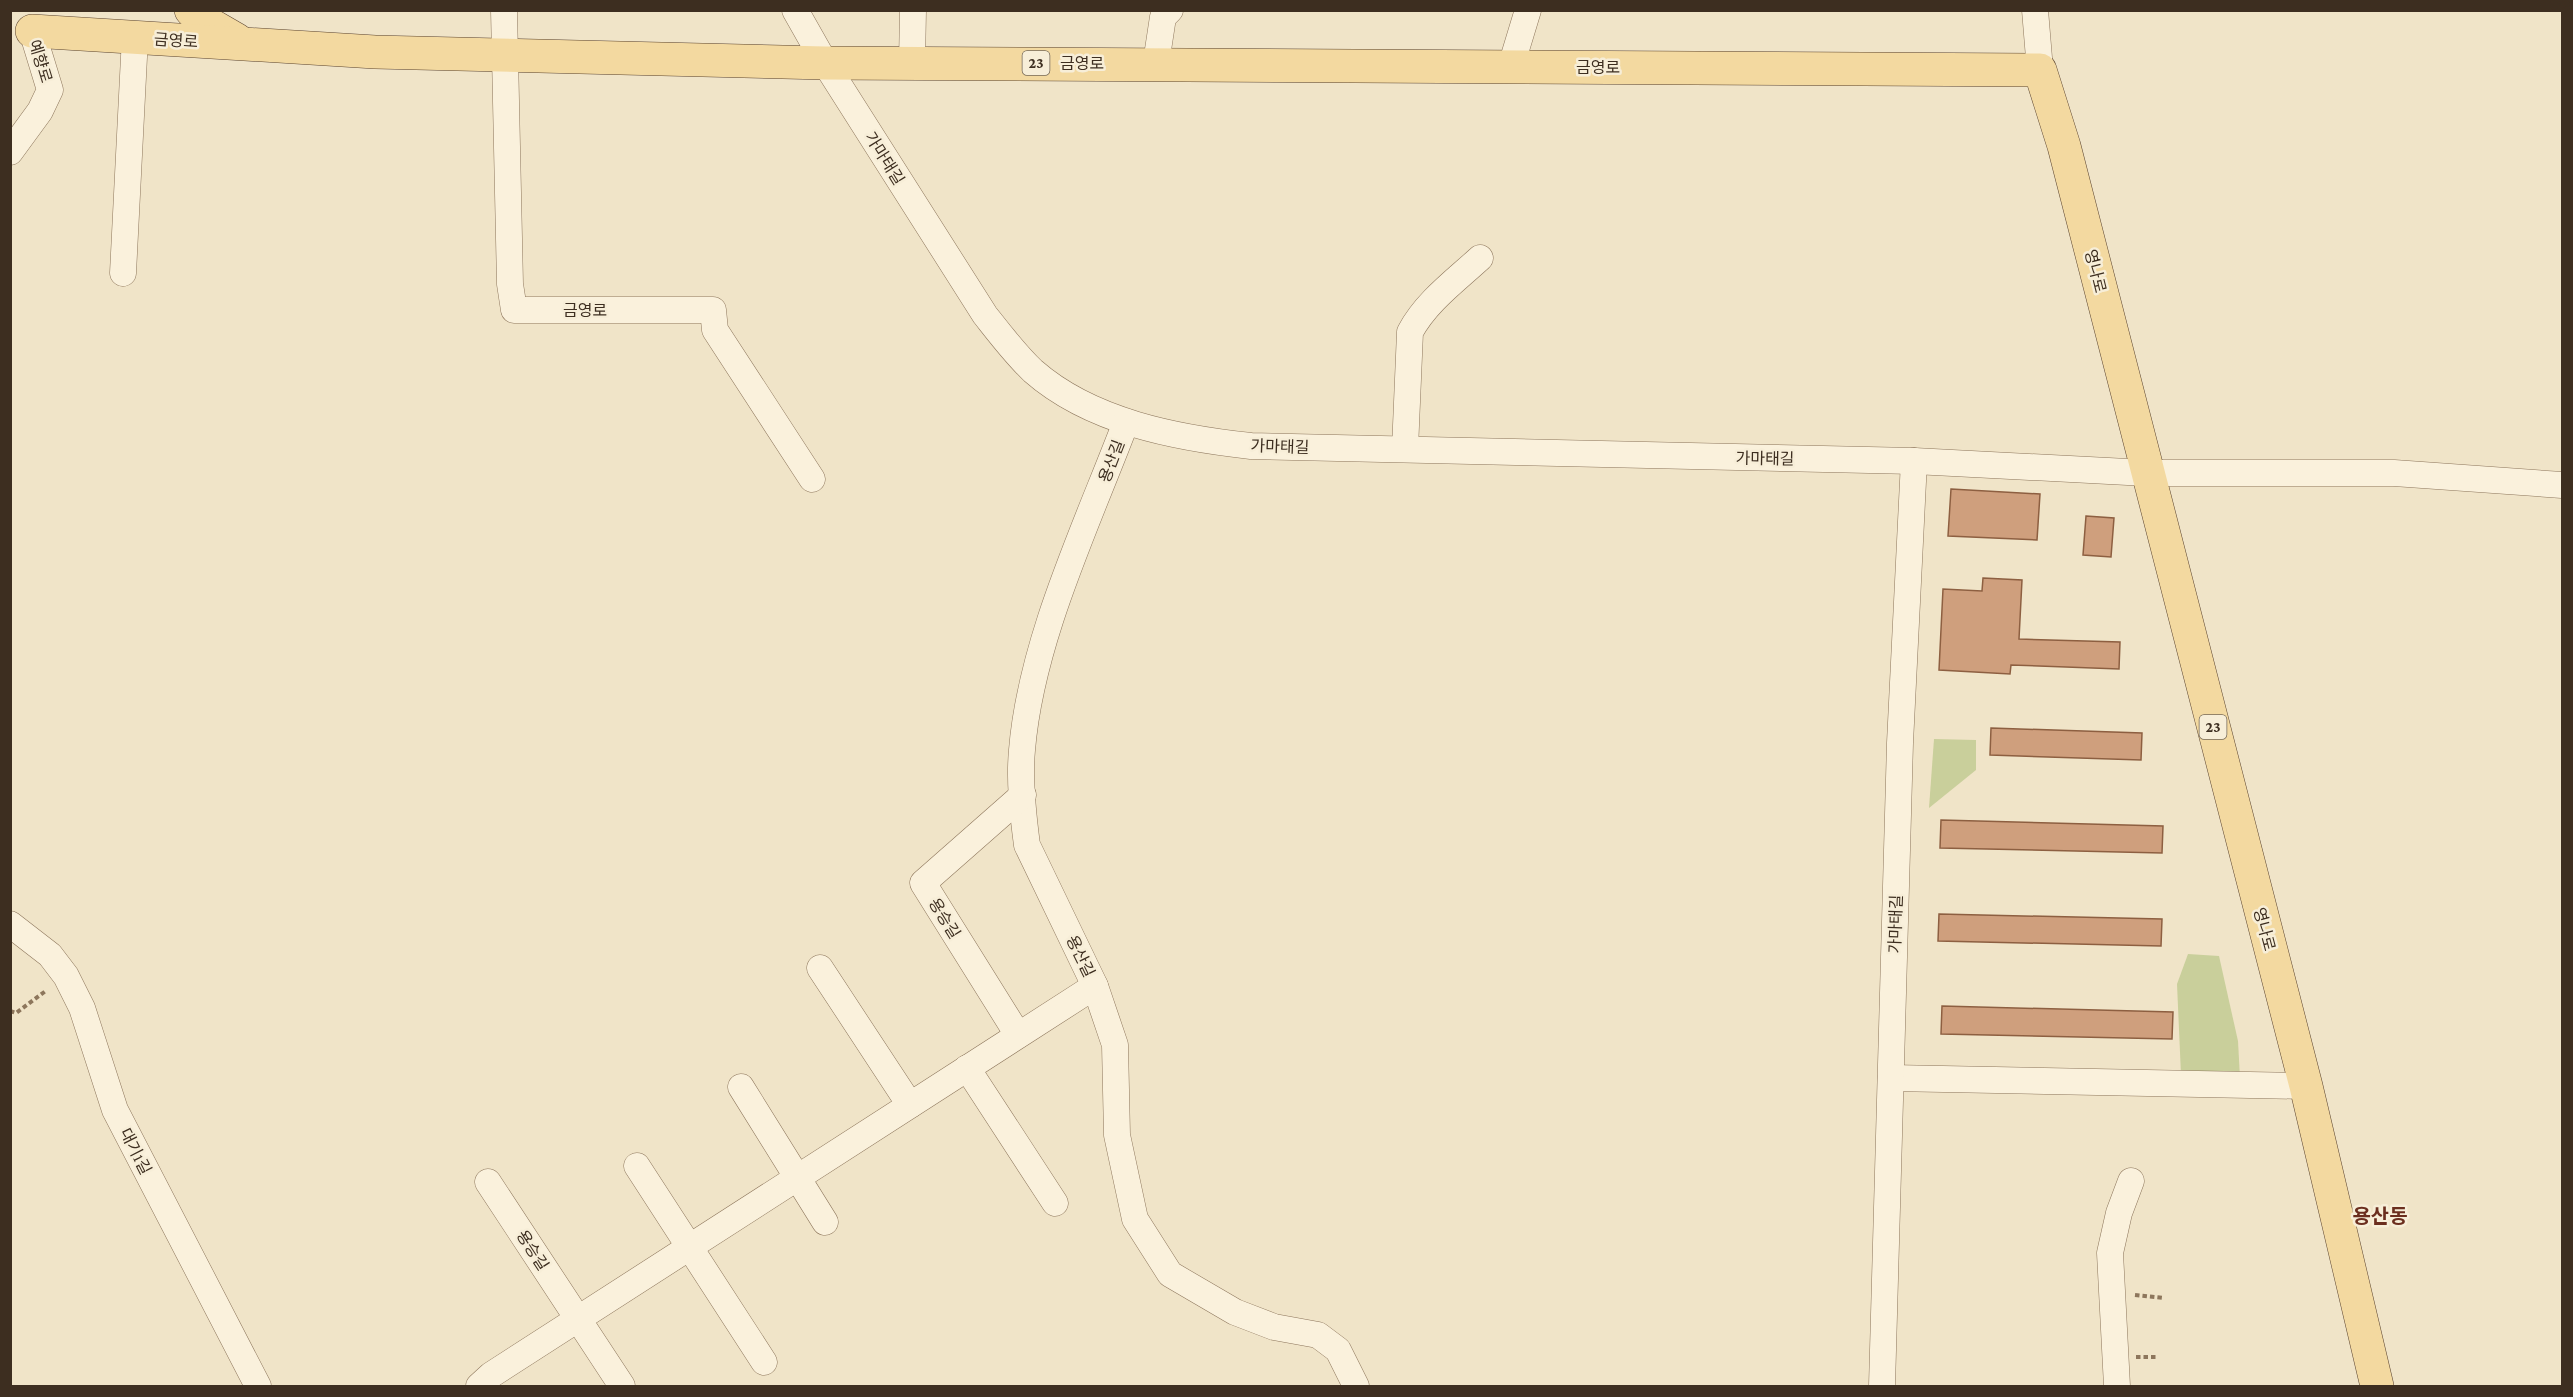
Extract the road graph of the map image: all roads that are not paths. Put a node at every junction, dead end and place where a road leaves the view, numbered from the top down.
1 (191, 10) edge
2 (504, 10) edge
3 (795, 10) edge
4 (913, 10) edge
5 (1170, 10) edge
6 (1528, 10) edge
7 (2035, 10) edge
8 (31, 28) edge
9 (135, 37) junction
10 (244, 44) junction
11 (506, 56) junction
12 (825, 63) junction
13 (912, 63) junction
14 (1156, 63) junction
15 (1511, 66) junction
16 (2040, 70) junction
17 (10, 152) edge
18 (1480, 258) dead end
19 (123, 273) dead end
20 (1126, 422) junction
21 (1405, 449) junction
22 (1914, 461) junction
23 (2147, 473) junction
24 (812, 479) dead end
25 (2562, 484) edge
26 (1023, 795) junction
27 (10, 924) edge
28 (820, 968) dead end
29 (1095, 986) junction
30 (1018, 1035) junction
31 (967, 1068) junction
32 (1891, 1078) junction
33 (2306, 1086) junction
34 (741, 1088) dead end
35 (910, 1105) junction
36 (637, 1166) dead end
37 (798, 1177) junction
38 (2131, 1181) dead end
39 (488, 1182) dead end
40 (1055, 1203) dead end
41 (825, 1222) dead end
42 (689, 1247) junction
43 (578, 1318) junction
44 (764, 1362) dead end
45 (1876, 1380) edge
46 (258, 1386) edge
47 (478, 1386) edge
48 (622, 1386) edge
49 (1356, 1386) edge
50 (2117, 1386) edge
51 (2377, 1386) edge

1 - 10 main road
2 - 11 street
3 - 12 street, 가마태길
4 - 13 street
5 - 14 street
6 - 15 street
7 - 16 street
8 - 9 main road, 금영로 / 23
8 - 17 street, 예향로
9 - 10 main road, 금영로 / 23
9 - 19 street, 금영로
10 - 11 main road, 금영로 / 23
11 - 12 main road, 금영로 / 23
11 - 24 street, 금영로
12 - 13 main road, 금영로 / 23
12 - 20 street, 가마태길
13 - 14 main road, 금영로 / 23
14 - 15 main road, 금영로 / 23
15 - 16 main road, 금영로 / 23
16 - 23 main road, 영나로 / 23
18 - 21 street
20 - 21 street, 가마태길
20 - 26 street, 용산길
21 - 22 street, 가마태길
22 - 23 street, 가마태길
22 - 32 street, 가마태길
23 - 25 street
23 - 33 main road, 영나로 / 23
26 - 29 street, 용산길
26 - 30 street, 용승길
27 - 46 street, 대기1길
28 - 35 street
29 - 30 street
29 - 49 street, 용산길
30 - 31 street
31 - 35 street
31 - 40 street
32 - 33 street
32 - 45 street, 가마태길
33 - 51 main road, 영나로 / 23
34 - 37 street
35 - 37 street
36 - 42 street
37 - 41 street
37 - 42 street
38 - 50 street
39 - 43 street, 용승길
42 - 43 street
42 - 44 street
43 - 47 street
43 - 48 street, 용승길

